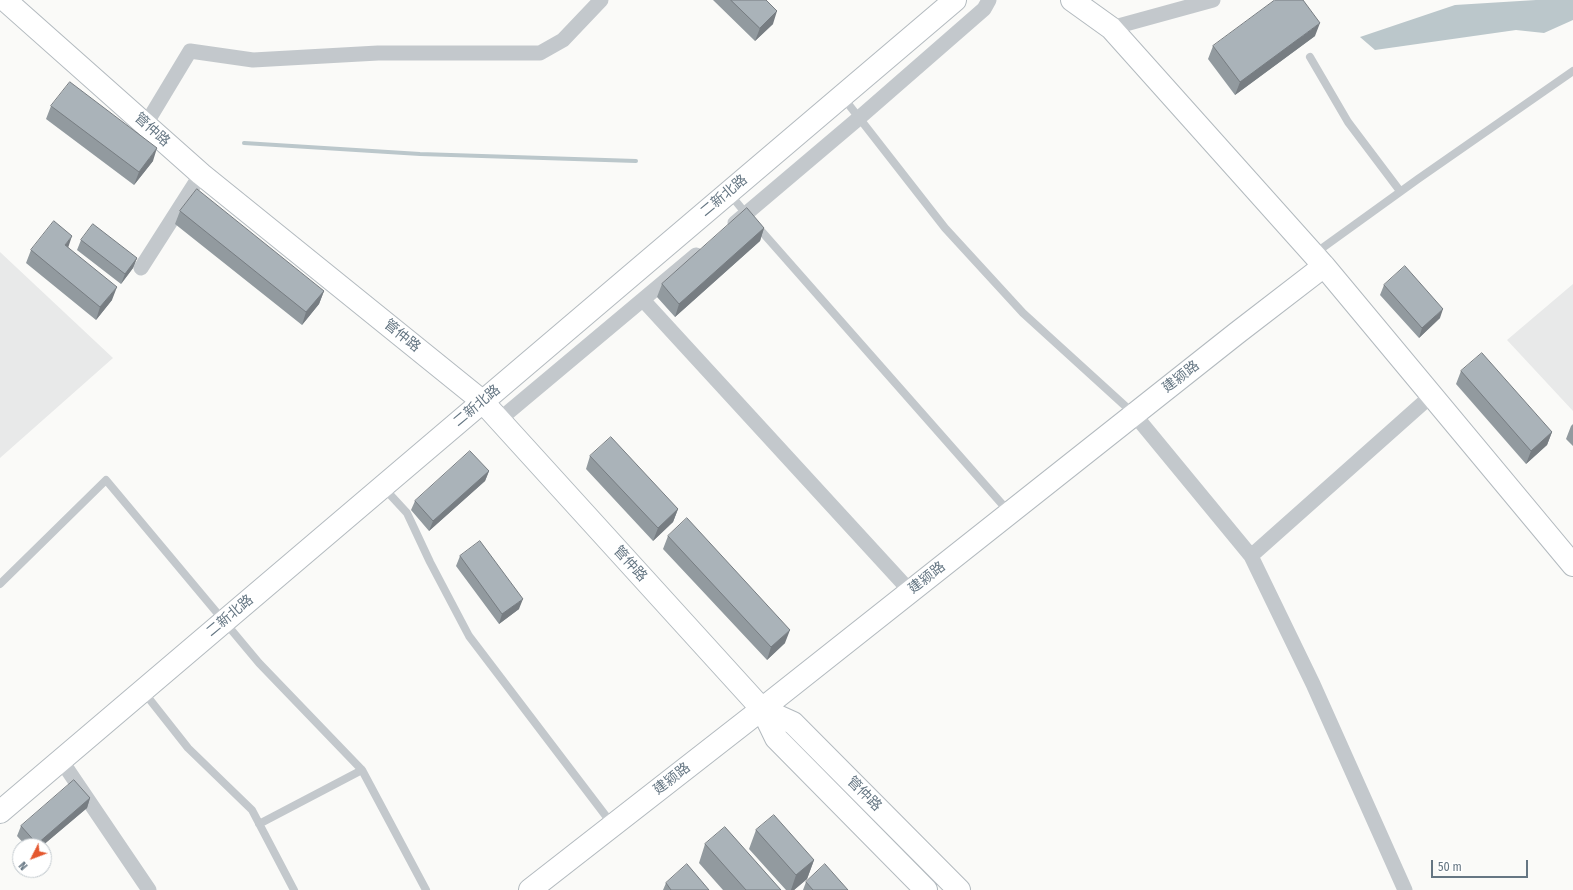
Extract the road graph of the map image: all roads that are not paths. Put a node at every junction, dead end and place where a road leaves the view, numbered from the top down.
1 (5, 0) edge
2 (601, 0) edge
3 (955, 0) edge
4 (989, 0) edge
5 (1072, 0) edge
6 (1213, 0) edge
7 (1112, 28) junction
8 (1310, 56) dead end
9 (1573, 71) edge
10 (842, 96) junction
11 (860, 118) junction
12 (146, 124) junction
13 (201, 174) junction
14 (728, 192) junction
15 (1400, 192) junction
16 (746, 213) junction
17 (722, 234) edge
18 (710, 244) edge
19 (1319, 260) junction
20 (141, 268) dead end
21 (643, 300) junction
22 (1432, 395) junction
23 (482, 401) junction
24 (1134, 414) junction
25 (499, 420) junction
26 (382, 486) junction
27 (1009, 513) junction
28 (1251, 556) junction
29 (1573, 565) edge
30 (0, 584) edge
31 (910, 591) junction
32 (224, 621) junction
33 (142, 691) junction
34 (762, 709) junction
35 (61, 760) junction
36 (362, 770) junction
37 (0, 812) edge
38 (259, 824) junction
39 (613, 825) junction
40 (149, 890) edge
41 (294, 890) edge
42 (426, 890) edge
43 (530, 890) edge
44 (926, 890) edge
45 (959, 890) edge
46 (1405, 890) edge

1 - 12 street, 管仲路
2 - 12 street
3 - 10 street, 二新北路
4 - 11 street
5 - 7 street
6 - 7 street
7 - 19 street
8 - 15 lane
9 - 15 lane
10 - 11 lane
10 - 14 street, 二新北路
11 - 16 street
11 - 24 lane
12 - 13 street, 管仲路
13 - 20 street
13 - 23 street, 管仲路
14 - 16 lane
14 - 23 street, 二新北路
15 - 19 lane
16 - 17 street
16 - 27 lane
18 - 21 street
19 - 22 street
19 - 24 street, 建颍路
21 - 25 street
21 - 31 street
22 - 28 street
22 - 29 street
23 - 25 street, 管仲路
23 - 26 street, 二新北路
24 - 27 street, 建颍路
24 - 28 street
25 - 34 street, 管仲路
26 - 32 street, 二新北路
26 - 39 lane
27 - 31 street, 建颍路
28 - 46 street
30 - 32 lane
31 - 34 street, 建颍路
32 - 33 street, 二新北路
32 - 36 lane
33 - 35 street, 二新北路
33 - 38 lane
34 - 39 street, 建颍路
34 - 44 street, 管仲路
34 - 45 street, 管仲路
35 - 37 street, 二新北路
35 - 40 street
36 - 38 lane
36 - 42 lane
38 - 41 lane
39 - 43 street, 建颍路

